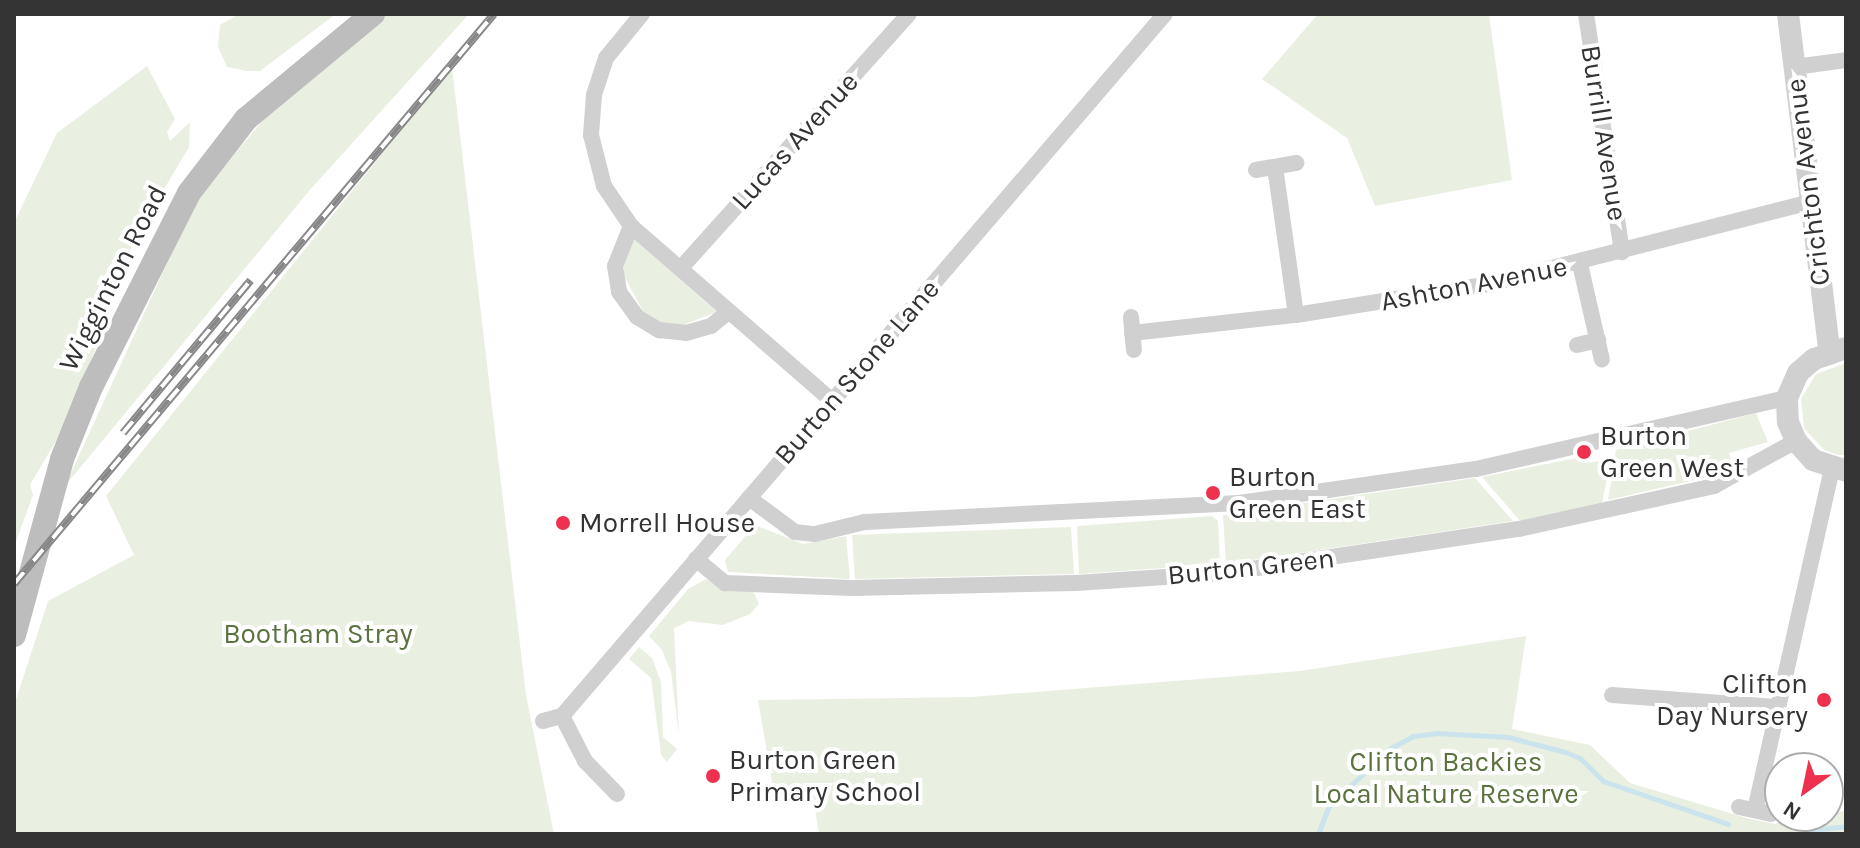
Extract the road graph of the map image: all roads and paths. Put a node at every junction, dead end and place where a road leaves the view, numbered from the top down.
1 (373, 14) edge
2 (642, 14) edge
3 (909, 14) edge
4 (1165, 14) edge
5 (1586, 14) edge
6 (1788, 14) edge
7 (1846, 60) edge
8 (1795, 67) junction
9 (1296, 163) dead end
10 (1275, 167) junction
11 (1256, 170) dead end
12 (1810, 202) junction
13 (631, 226) junction
14 (1622, 252) junction
15 (1580, 264) junction
16 (681, 268) junction
17 (728, 312) junction
18 (1296, 315) junction
19 (1132, 333) dead end
20 (1598, 340) junction
21 (1577, 345) dead end
22 (1838, 349) edge
23 (1602, 360) dead end
24 (1787, 398) junction
25 (832, 401) junction
26 (1796, 441) junction
27 (1839, 470) edge
28 (749, 498) junction
29 (696, 559) junction
30 (14, 635) edge
31 (1612, 695) dead end
32 (1777, 707) junction
33 (562, 716) junction
34 (543, 721) dead end
35 (617, 794) dead end
36 (1755, 811) dead end

1 - 30 main road, Wigginton Road
2 - 13 street
3 - 16 street, Lucas Avenue
4 - 25 street, Burton Stone Lane
5 - 14 street, Burrill Avenue
6 - 8 street, Crichton Avenue
7 - 8 street
8 - 12 street, Crichton Avenue
9 - 10 street
10 - 11 street
10 - 18 street
12 - 14 street, Ashton Avenue
12 - 22 street, Crichton Avenue
13 - 16 street
13 - 17 street
14 - 15 street, Ashton Avenue
15 - 18 street, Ashton Avenue
15 - 20 street
16 - 17 street
17 - 25 street
18 - 19 street, Ashton Avenue
20 - 21 street
20 - 23 street
22 - 24 street
24 - 26 street
24 - 28 street
25 - 28 street, Burton Stone Lane
26 - 27 street
26 - 29 street, Burton Green
27 - 32 street
28 - 29 street, Burton Stone Lane
29 - 33 street, Burton Stone Lane
31 - 32 street
32 - 36 street
33 - 34 street
33 - 35 street

